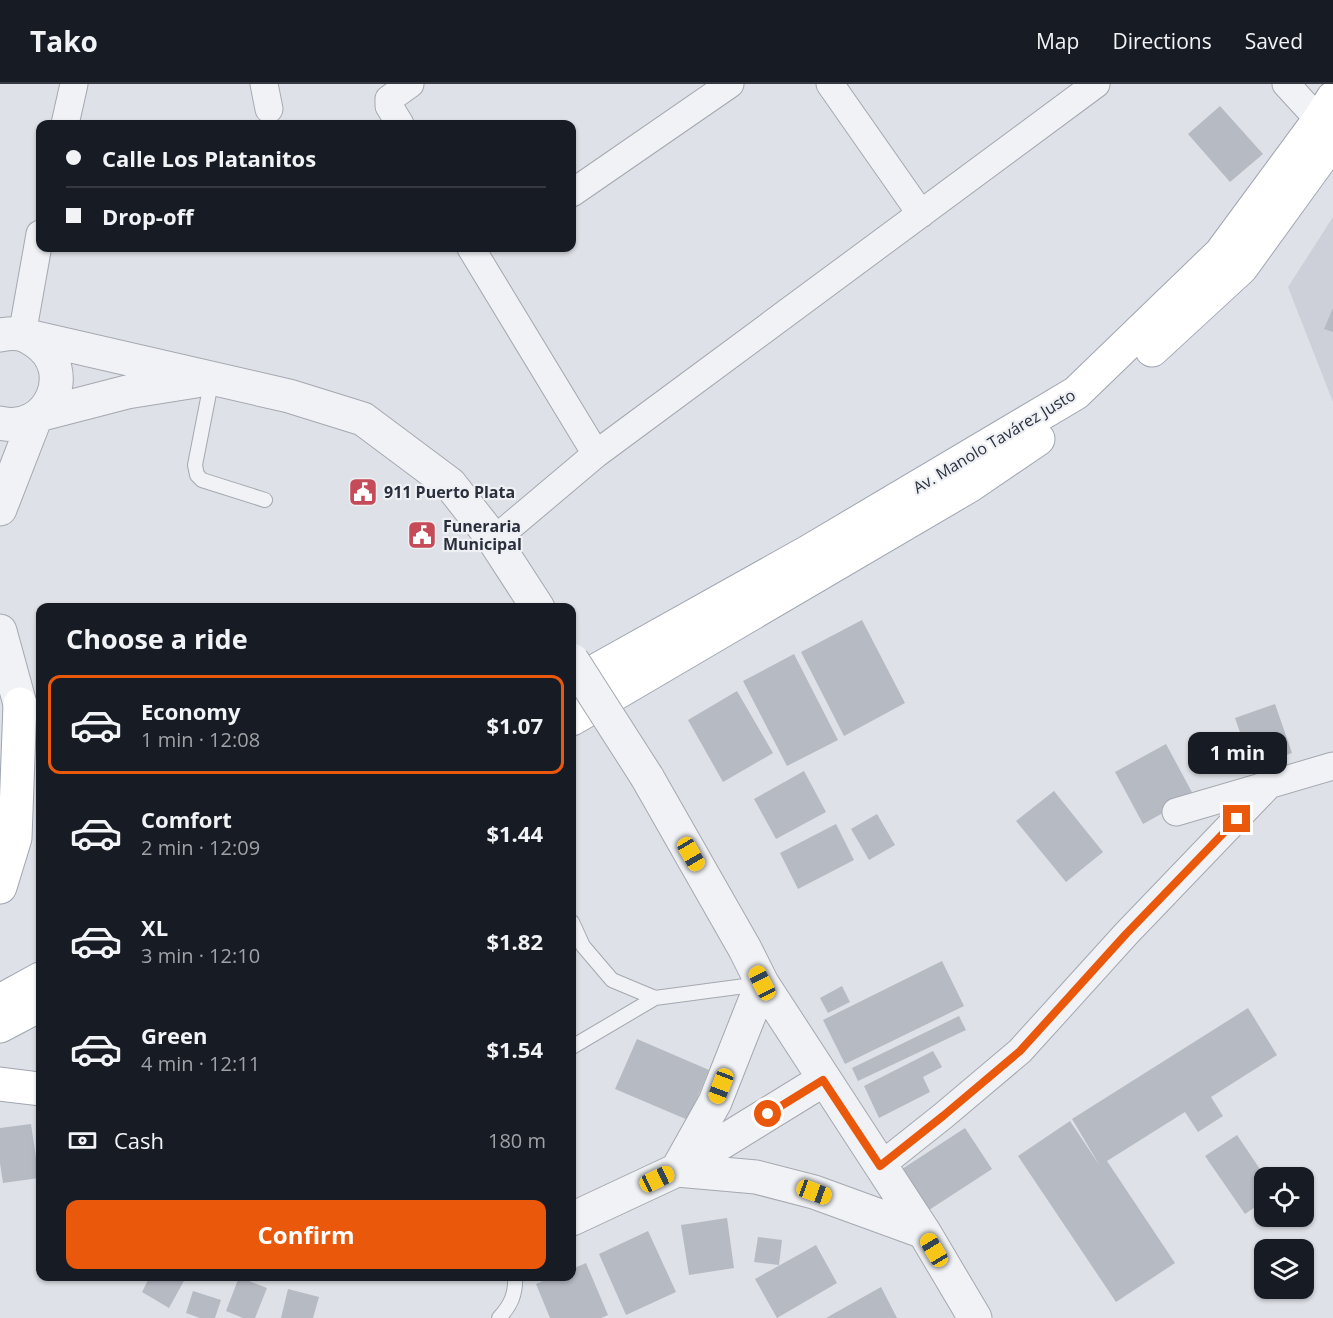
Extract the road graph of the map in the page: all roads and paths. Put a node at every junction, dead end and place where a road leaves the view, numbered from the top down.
1 (74, 84) edge
2 (410, 84) edge
3 (730, 84) edge
4 (830, 84) edge
5 (1096, 84) edge
6 (1286, 84) edge
7 (66, 120) edge
8 (398, 120) edge
9 (1328, 120) edge
10 (576, 190) edge
11 (921, 214) junction
12 (36, 249) edge
13 (481, 252) edge
14 (14, 334) edge
15 (212, 378) junction
16 (38, 416) junction
17 (0, 423) edge
18 (596, 454) junction
19 (265, 500) dead end
20 (0, 509) edge
21 (494, 540) junction
22 (535, 603) edge
23 (0, 631) edge
24 (576, 666) edge
25 (576, 682) edge
26 (30, 715) edge
27 (576, 717) edge
28 (1333, 766) edge
29 (1268, 786) junction
30 (1176, 813) dead end
31 (0, 887) edge
32 (576, 931) edge
33 (36, 981) edge
34 (762, 983) junction
35 (656, 998) junction
36 (0, 1001) edge
37 (36, 1007) edge
38 (0, 1026) edge
39 (576, 1045) edge
40 (823, 1080) junction
41 (0, 1084) edge
42 (36, 1088) edge
43 (880, 1166) junction
44 (677, 1170) junction
45 (576, 1217) edge
46 (924, 1232) junction
47 (515, 1281) edge
48 (499, 1318) edge
49 (975, 1318) edge

1 - 7 street
2 - 8 street
3 - 10 street
4 - 11 street
5 - 11 street
6 - 9 street
9 - 25 main road, Av. Manolo Tavárez Justo
9 - 27 main road, Av. Manolo Tavárez Justo
11 - 18 street
12 - 14 street
13 - 18 street
14 - 15 street
14 - 16 street
15 - 16 street
15 - 19 lane
15 - 21 street
16 - 17 street
16 - 20 street
18 - 21 street
21 - 22 street
23 - 26 street
24 - 34 street, bridge
26 - 31 main road
28 - 29 street
29 - 30 street
29 - 43 street
32 - 35 lane
33 - 36 main road
34 - 35 lane
34 - 40 street
34 - 44 street
35 - 39 lane
37 - 38 main road
40 - 43 street
40 - 44 street
41 - 42 main road
43 - 46 street
44 - 45 street
44 - 46 street
46 - 49 street
47 - 48 lane

